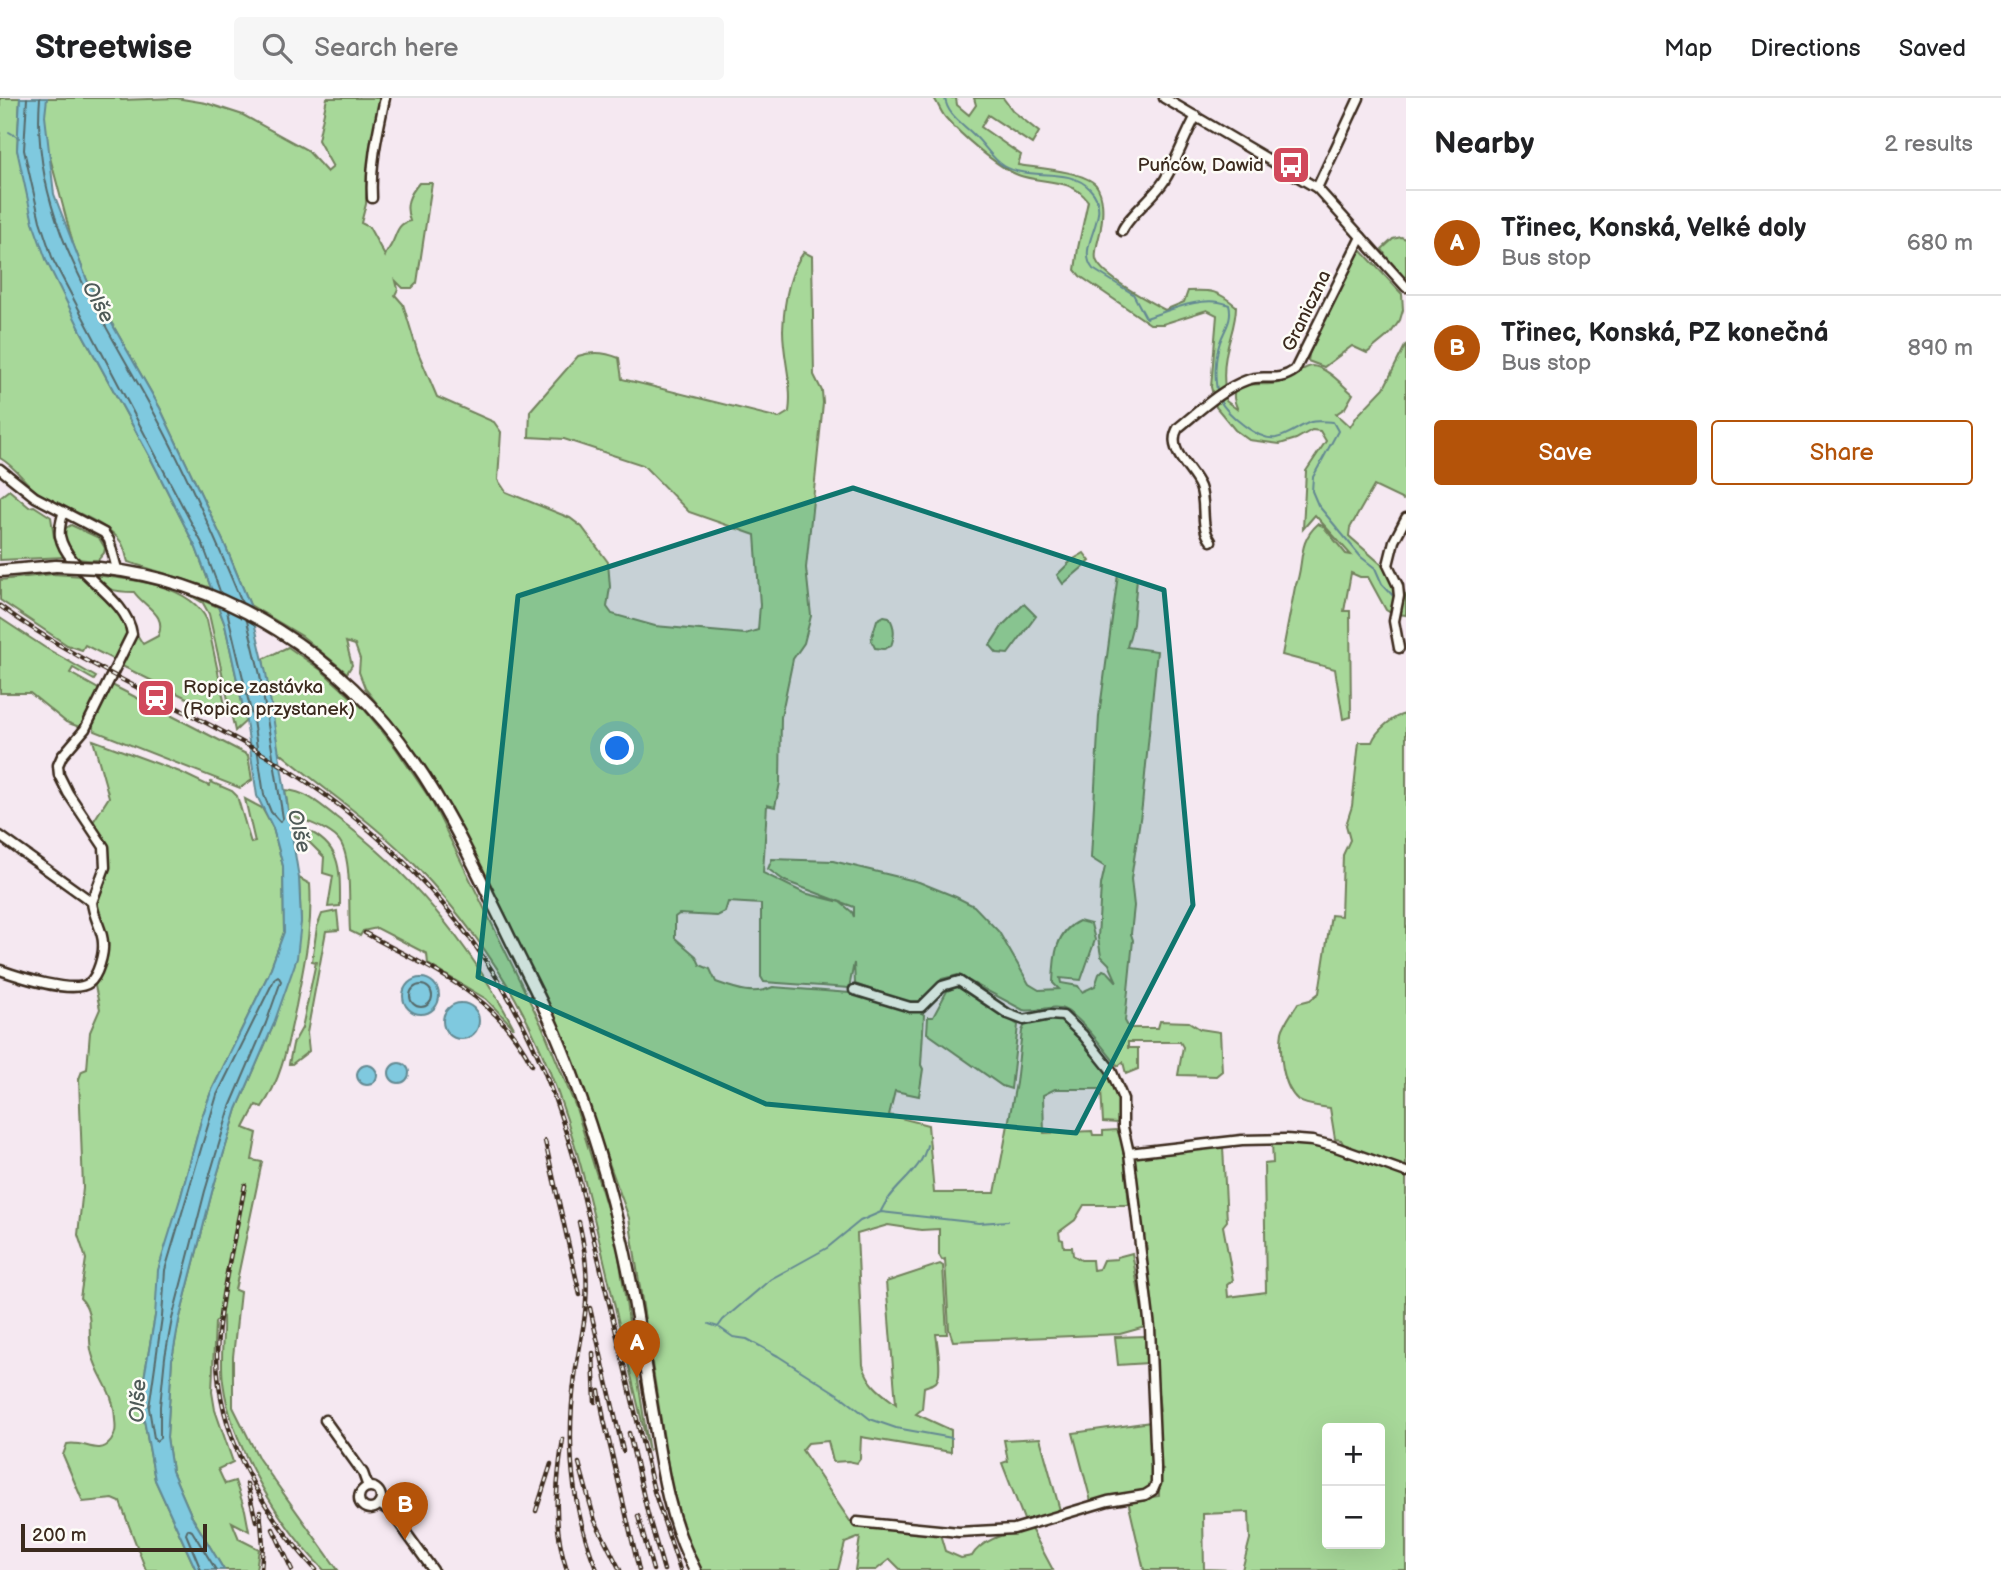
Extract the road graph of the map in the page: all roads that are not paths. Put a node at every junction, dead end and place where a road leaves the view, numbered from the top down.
1 (385, 98) edge
2 (1164, 98) edge
3 (1359, 98) edge
4 (1196, 116) junction
5 (1317, 188) junction
6 (372, 198) dead end
7 (1122, 231) dead end
8 (1361, 237) junction
9 (1406, 287) edge
10 (0, 469) edge
11 (63, 514) junction
12 (1406, 518) edge
13 (1211, 541) dead end
14 (117, 569) junction
15 (0, 570) edge
16 (1399, 648) dead end
17 (0, 836) edge
18 (92, 902) junction
19 (0, 970) edge
20 (854, 990) dead end
21 (1129, 1153) junction
22 (1406, 1171) edge
23 (325, 1420) dead end
24 (368, 1487) junction
25 (379, 1504) junction
26 (857, 1522) dead end
27 (433, 1570) edge
28 (695, 1570) edge

1 - 6 street
2 - 4 street
3 - 5 street
4 - 5 street
4 - 7 street
5 - 8 street
8 - 9 street
8 - 13 street, Graniczna
10 - 11 street
11 - 14 street
11 - 18 street
12 - 16 street
14 - 15 main road, bridge
14 - 28 main road
17 - 18 street
18 - 19 street
20 - 21 street
21 - 22 street
21 - 26 street
23 - 24 street
24 - 25 street
24 - 25 street
25 - 27 street

